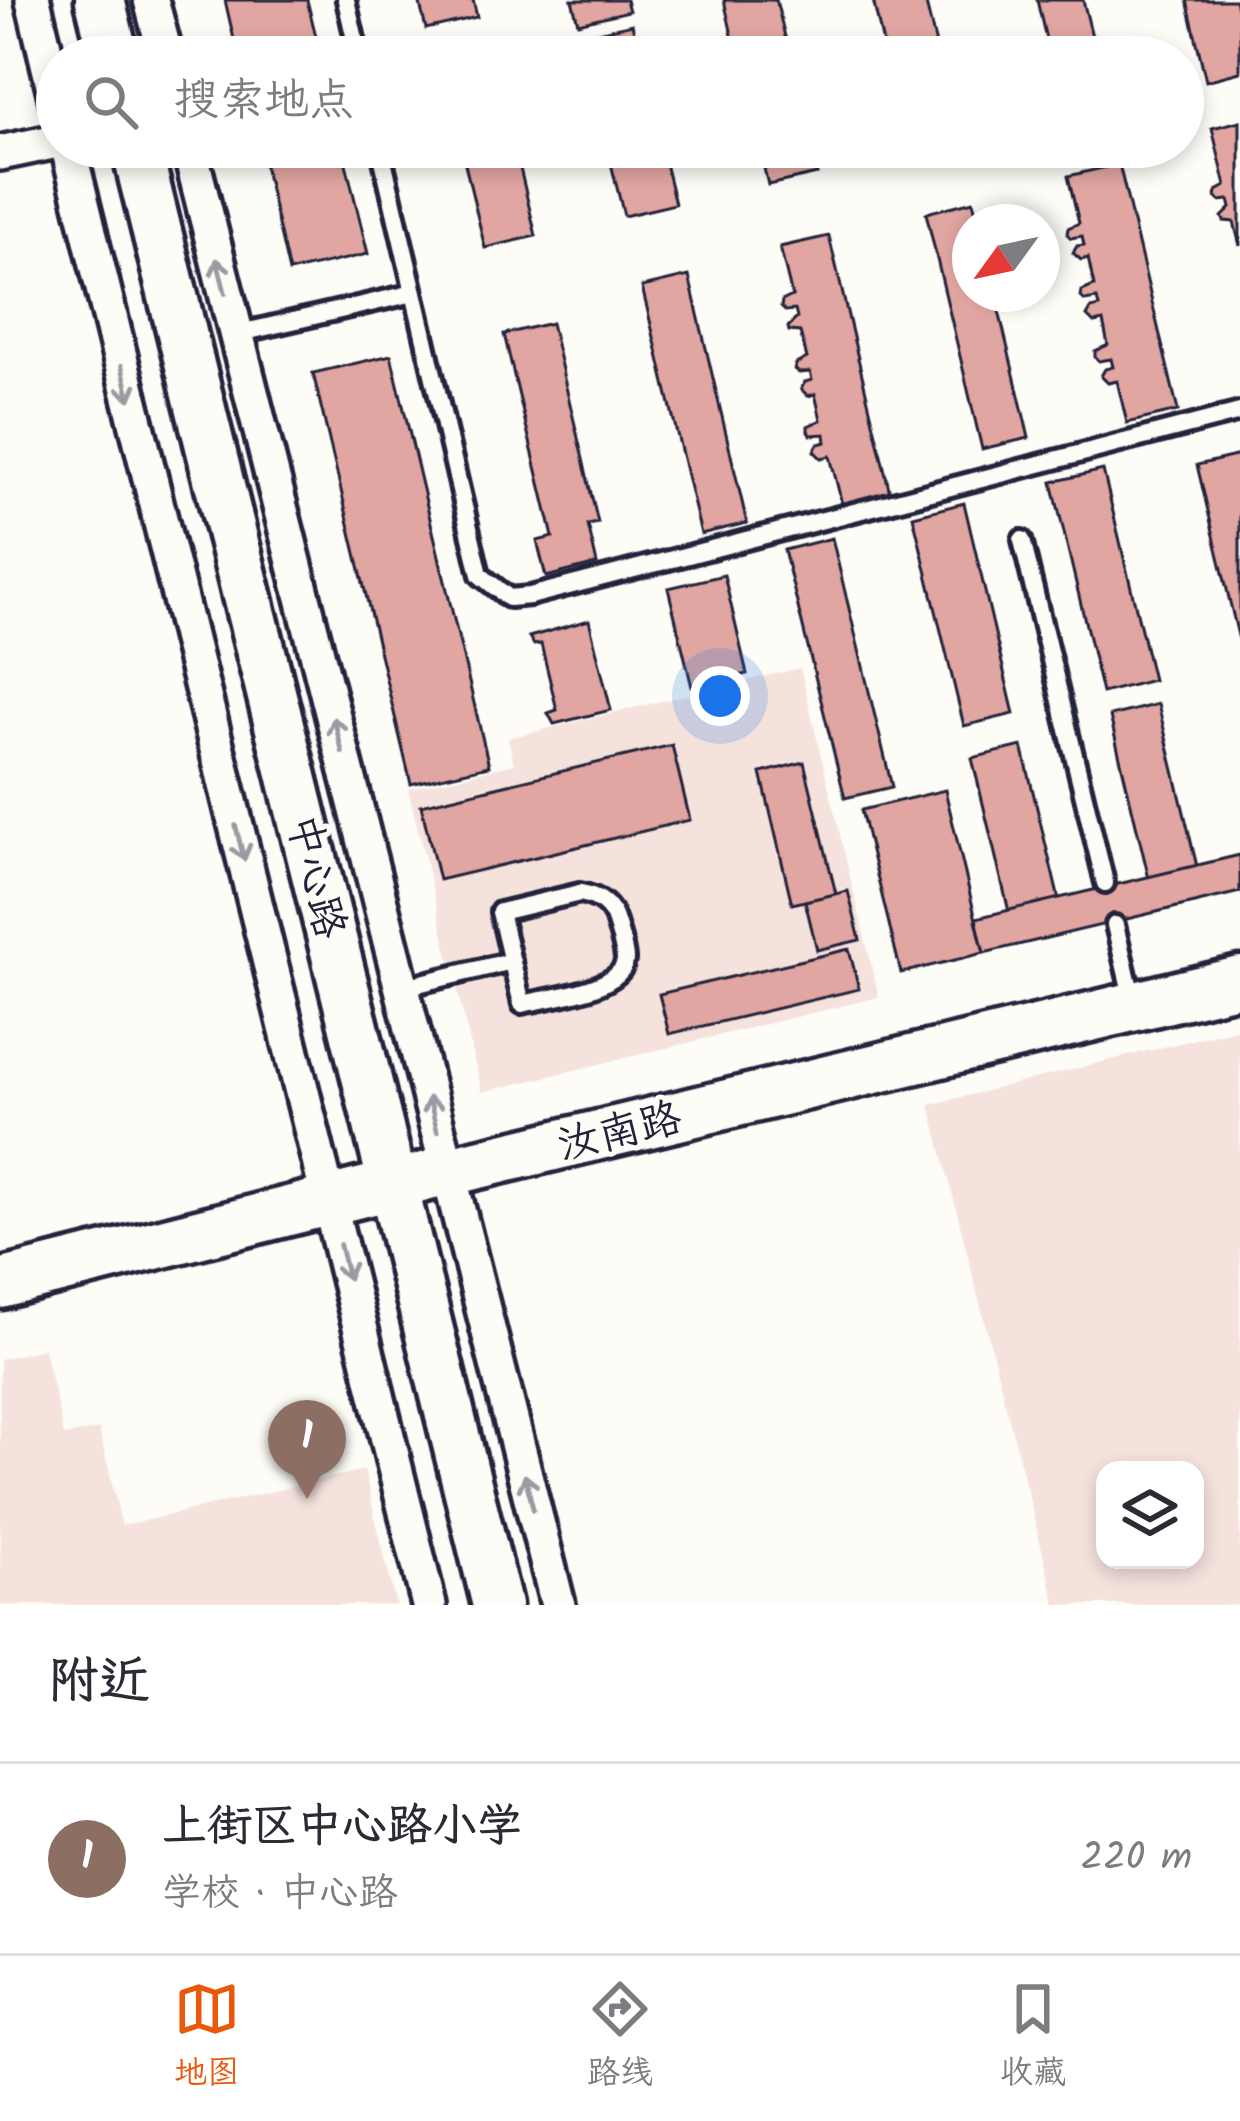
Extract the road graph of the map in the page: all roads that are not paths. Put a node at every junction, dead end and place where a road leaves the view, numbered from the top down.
1 (33, 0) edge
2 (100, 0) edge
3 (151, 0) edge
4 (346, 0) edge
5 (42, 36) edge
6 (109, 36) edge
7 (160, 36) edge
8 (354, 36) edge
9 (36, 145) edge
10 (0, 153) edge
11 (73, 168) edge
12 (141, 168) edge
13 (194, 168) edge
14 (385, 168) edge
15 (414, 293) junction
16 (236, 334) junction
17 (1240, 412) edge
18 (1022, 540) dead end
19 (1105, 883) dead end
20 (1115, 925) dead end
21 (512, 961) junction
22 (1240, 981) edge
23 (401, 988) junction
24 (1135, 1006) junction
25 (448, 1172) junction
26 (395, 1184) junction
27 (329, 1202) junction
28 (0, 1284) edge
29 (429, 1605) edge
30 (496, 1605) edge
31 (558, 1605) edge

1 - 5 street
2 - 6 main road
3 - 7 street
4 - 8 lane
9 - 10 street
11 -> 27 street
12 - 26 main road, 中心路
16 -> 13 street
14 - 15 lane
15 - 16 lane
15 - 17 lane
23 -> 16 street
18 - 19 lane
20 - 24 lane
21 - 21 lane
21 - 23 lane
22 - 24 main road, 汝南路
25 -> 23 street
24 - 25 main road, 汝南路
25 - 26 main road, 汝南路
31 -> 25 street
26 - 27 main road, 汝南路
26 - 30 main road, 中心路
27 - 28 main road, 汝南路
27 -> 29 street

